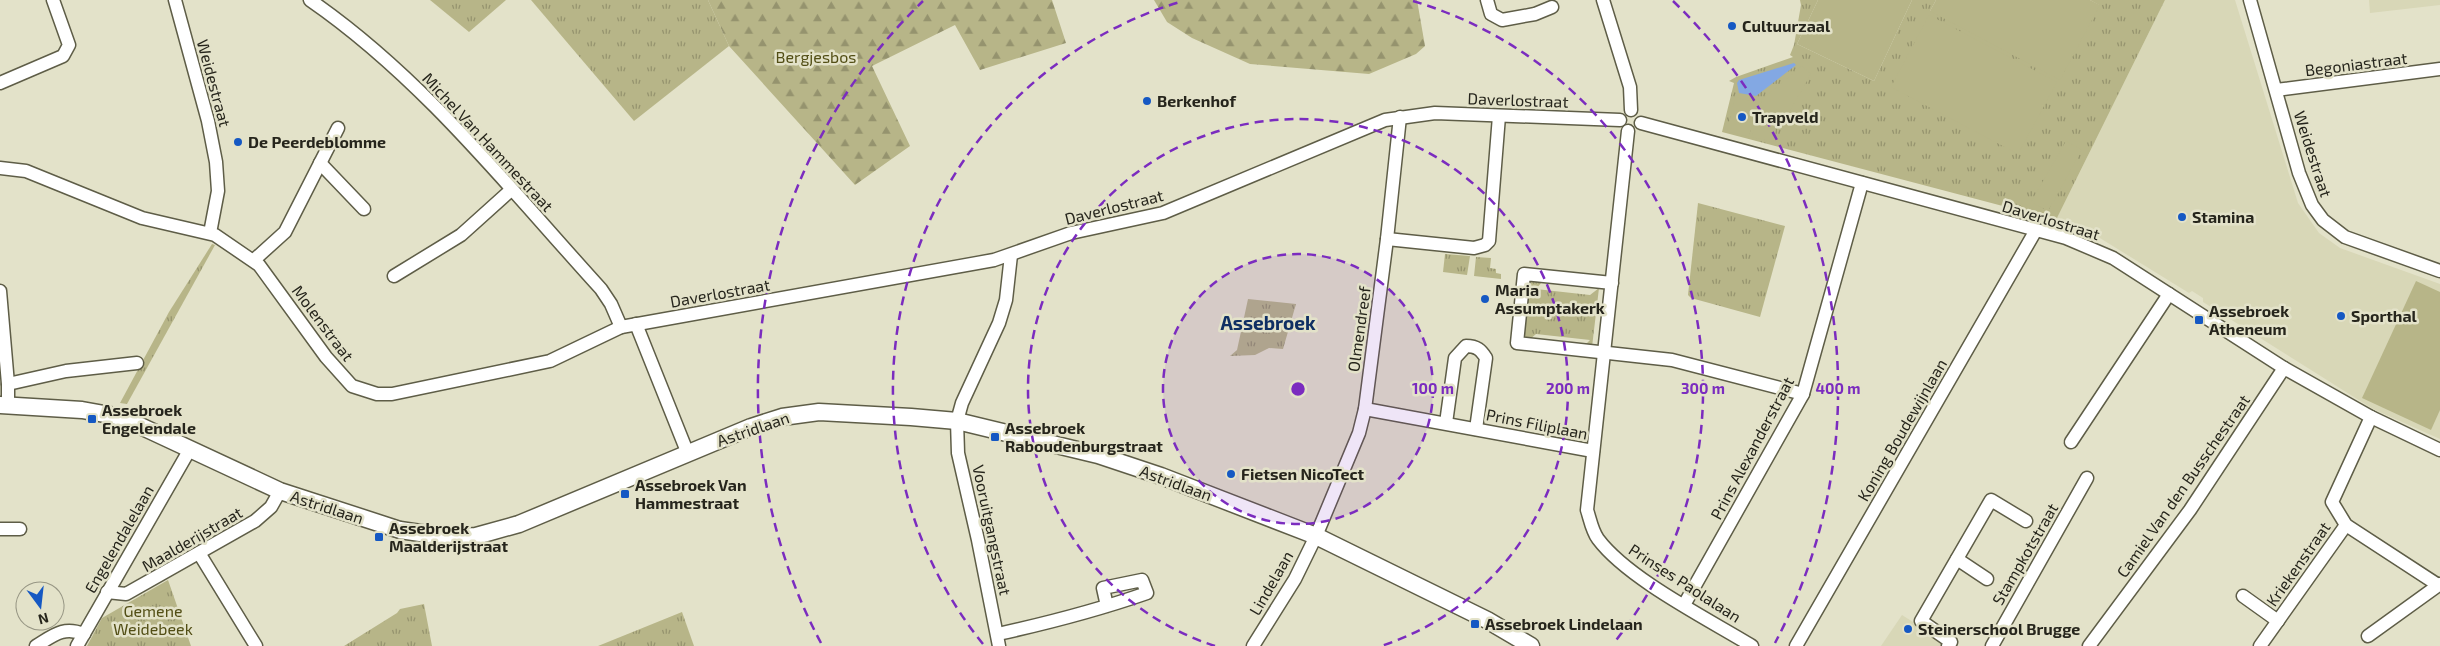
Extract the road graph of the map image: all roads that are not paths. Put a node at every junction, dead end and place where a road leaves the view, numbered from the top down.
1 (53, 0) edge
2 (175, 0) edge
3 (310, 0) edge
4 (1487, 0) edge
5 (1603, 0) edge
6 (2250, 0) edge
7 (1552, 6) dead end
8 (2440, 69) edge
9 (0, 83) edge
10 (2276, 90) junction
11 (1631, 110) junction
12 (1499, 116) junction
13 (1400, 117) junction
14 (1620, 120) junction
15 (1641, 123) junction
16 (338, 128) dead end
17 (1628, 131) junction
18 (320, 163) junction
19 (0, 168) edge
20 (1862, 183) junction
21 (510, 190) junction
22 (364, 208) dead end
23 (2036, 230) junction
24 (210, 233) junction
25 (1387, 239) junction
26 (1011, 255) junction
27 (254, 260) junction
28 (2440, 272) edge
29 (394, 276) dead end
30 (1612, 283) junction
31 (0, 291) edge
32 (2169, 294) junction
33 (636, 324) junction
34 (621, 327) junction
35 (1604, 353) junction
36 (137, 362) dead end
37 (2284, 368) junction
38 (8, 384) junction
39 (1803, 394) junction
40 (4, 405) edge
41 (1365, 409) junction
42 (2371, 417) junction
43 (957, 421) junction
44 (1446, 423) junction
45 (1476, 429) junction
46 (2071, 442) dead end
47 (190, 448) junction
48 (2440, 450) edge
49 (1593, 451) junction
50 (688, 454) junction
51 (2087, 478) dead end
52 (280, 491) junction
53 (2026, 521) dead end
54 (2346, 525) junction
55 (0, 529) edge
56 (20, 529) dead end
57 (1316, 536) junction
58 (199, 553) junction
59 (1956, 559) junction
60 (1987, 579) dead end
61 (2439, 584) edge
62 (107, 592) junction
63 (2244, 596) dead end
64 (1684, 605) junction
65 (1107, 606) dead end
66 (2278, 621) junction
67 (84, 634) junction
68 (2368, 636) dead end
69 (998, 640) edge
70 (1953, 645) edge
71 (36, 646) edge
72 (78, 646) edge
73 (256, 646) edge
74 (1253, 646) edge
75 (1531, 646) edge
76 (1752, 646) edge
77 (1796, 646) edge
78 (1992, 646) edge
79 (2089, 646) edge
80 (2260, 646) edge

1 - 9 street
2 - 24 street, Weidestraat
3 - 21 street, Michel Van Hammestraat
4 - 7 street
5 - 11 street
6 - 10 street, Weidestraat
8 - 10 street, Begoniastraat
10 - 28 street, Weidestraat
11 - 14 street
11 - 15 street
12 - 13 street, Daverlostraat
12 - 14 street, Daverlostraat
12 - 25 street
13 - 25 street, Olmendreef
13 - 26 street, Daverlostraat
14 - 17 street
15 - 17 street
15 - 20 street, Daverlostraat
16 - 18 street
17 - 30 street, Prinses Paolalaan
18 - 22 street
18 - 27 street
19 - 24 street, Molenstraat
20 - 23 street, Daverlostraat
20 - 39 street, Prins Alexanderstraat
21 - 29 street
21 - 34 street, Michel Van Hammestraat
23 - 32 street, Daverlostraat
23 - 77 street, Koning Boudewijnlaan
24 - 27 street, Molenstraat
25 - 41 street, Olmendreef
26 - 33 street, Daverlostraat
26 - 43 street, Vooruitgangstraat
27 - 34 street, Molenstraat
30 - 35 street, Prinses Paolalaan
30 - 35 street
31 - 38 street
32 - 37 street, Daverlostraat
32 - 46 street
33 - 34 street, Molenstraat
33 - 50 street
35 - 39 street
35 - 49 street, Prinses Paolalaan
36 - 38 street
37 - 42 street, Daverlostraat
37 - 79 street, Camiel Van den Busschestraat
38 - 40 street
39 - 64 street, Prins Alexanderstraat
40 - 47 main road, Astridlaan
41 - 44 street, Prins Filiplaan
41 - 57 street, Olmendreef
42 - 48 street, Daverlostraat
42 - 54 street
43 - 50 main road, Astridlaan
43 - 57 main road, Astridlaan
43 - 69 street, Vooruitgangstraat
44 - 45 street, Prins Filiplaan
44 - 45 street, Prins Filiplaan
45 - 49 street, Prins Filiplaan
47 - 52 main road, Astridlaan
47 - 62 street, Engelendalelaan
49 - 64 street, Prinses Paolalaan
50 - 52 main road, Astridlaan
51 - 78 street, Stampkotstraat
52 - 58 street, Maalderijstraat
53 - 59 street
54 - 61 street
54 - 66 street, Kriekenstraat
55 - 56 street
57 - 74 street, Lindelaan
57 - 75 main road, Astridlaan
58 - 62 street, Maalderijstraat
58 - 73 street
59 - 60 street
59 - 70 street
61 - 68 street
62 - 67 street, Engelendalelaan
63 - 66 street, Kriekenstraat
64 - 76 street, Prinses Paolalaan
65 - 69 street
66 - 80 street, Kriekenstraat
67 - 71 street
67 - 72 street, Engelendalelaan

